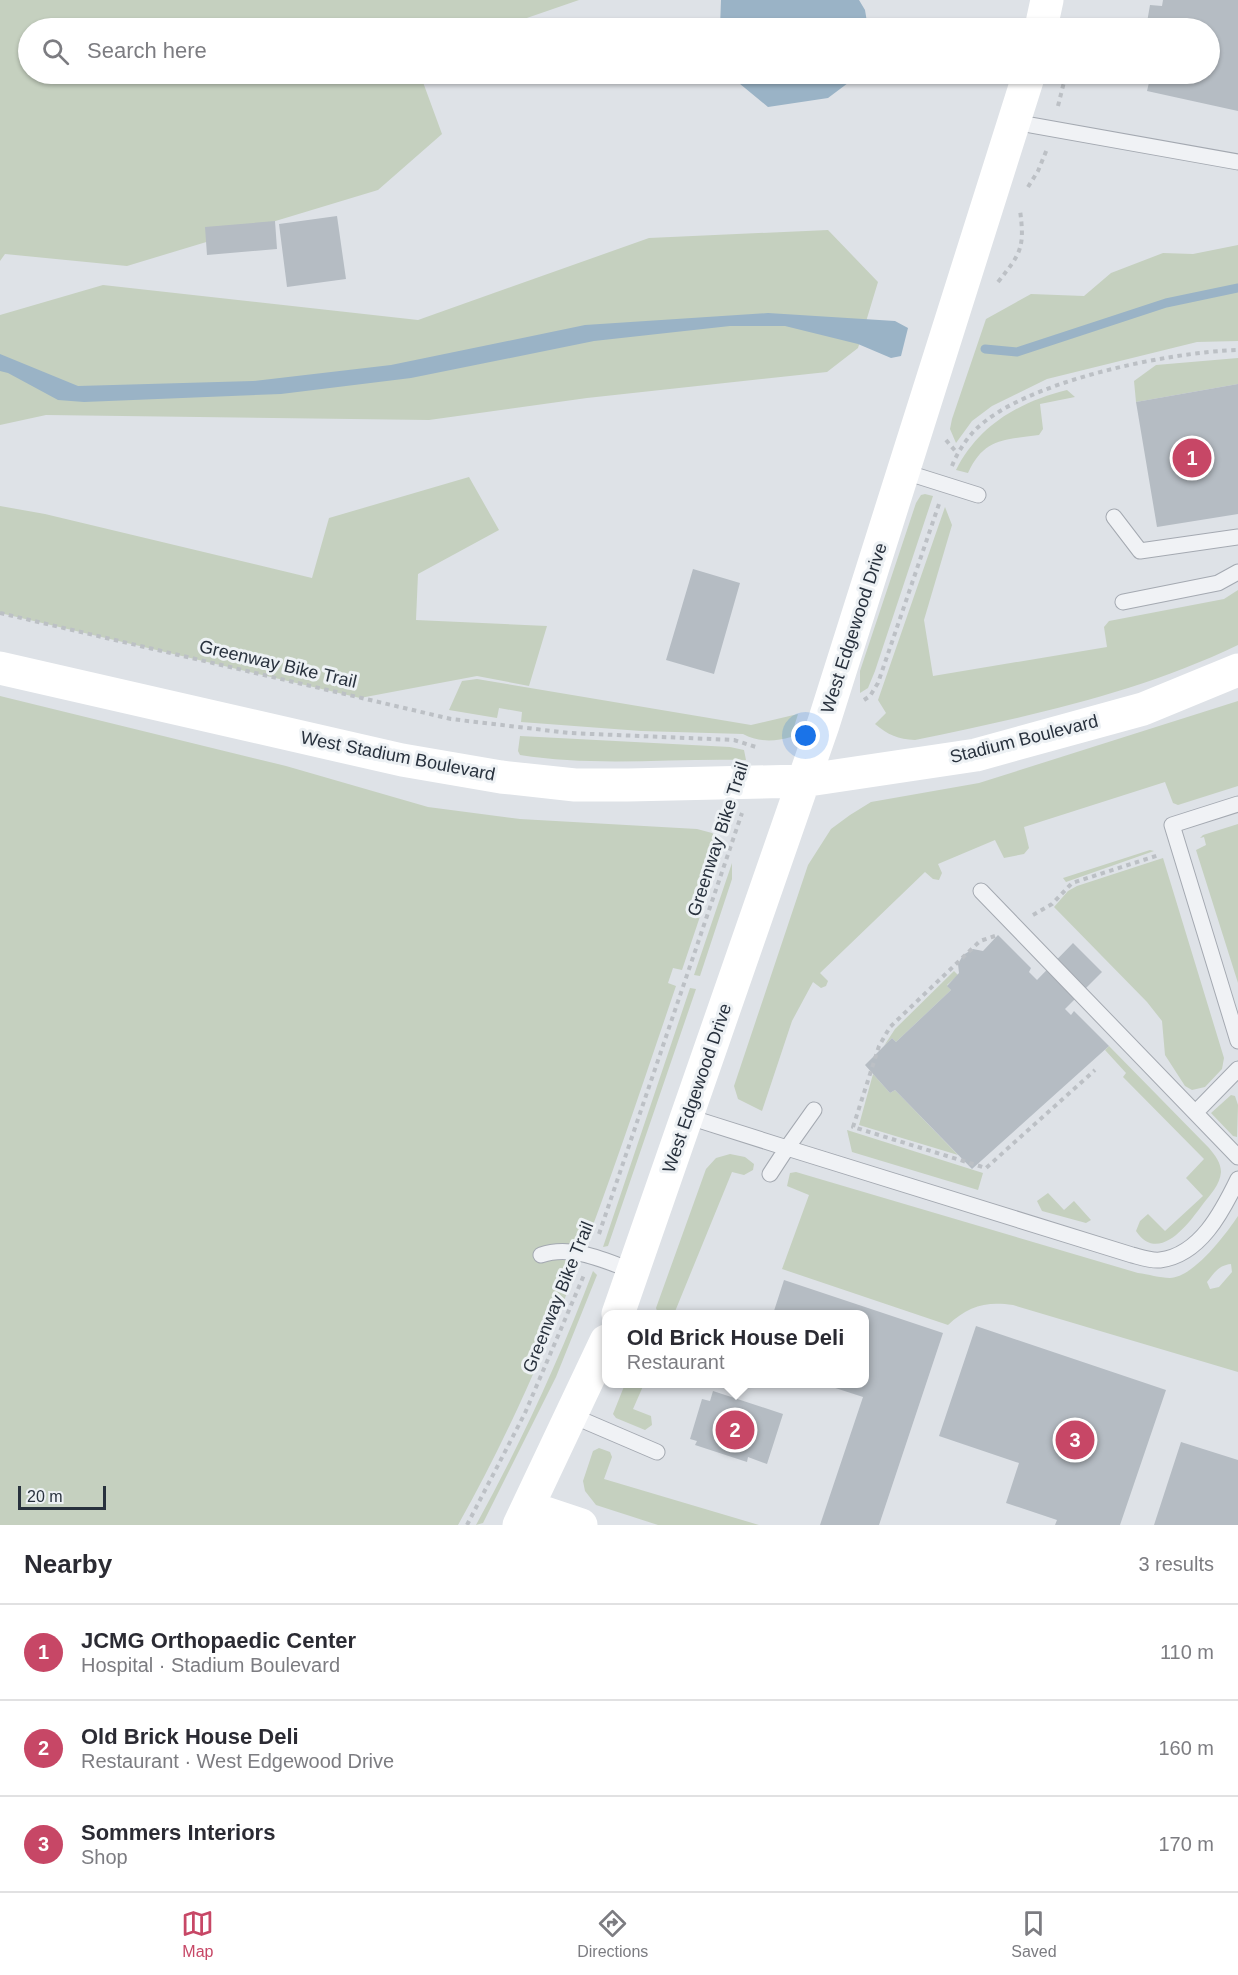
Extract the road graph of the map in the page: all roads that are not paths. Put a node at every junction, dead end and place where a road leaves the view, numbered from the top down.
1 (1047, 0) edge
2 (1043, 18) edge
3 (1026, 84) edge
4 (1014, 122) junction
5 (1238, 162) edge
6 (904, 472) junction
7 (978, 495) dead end
8 (1113, 517) dead end
9 (1238, 537) edge
10 (1238, 572) edge
11 (1123, 602) dead end
12 (0, 668) edge
13 (1238, 670) edge
14 (802, 781) junction
15 (1238, 804) edge
16 (981, 891) dead end
17 (1238, 1041) edge
18 (1238, 1069) edge
19 (814, 1110) dead end
20 (1196, 1112) junction
21 (686, 1116) junction
22 (787, 1148) junction
23 (1238, 1157) edge
24 (770, 1174) dead end
25 (1238, 1179) edge
26 (541, 1255) dead end
27 (634, 1271) junction
28 (619, 1310) edge
29 (602, 1350) edge
30 (573, 1416) junction
31 (657, 1452) dead end
32 (524, 1516) edge
33 (581, 1525) edge

1 - 2 main road
3 - 4 main road, West Edgewood Drive
4 - 5 lane
4 - 6 main road, West Edgewood Drive
6 - 7 lane
6 - 14 main road, West Edgewood Drive
8 - 9 lane
10 - 11 lane
12 - 14 main road, West Stadium Boulevard
13 - 14 main road, Stadium Boulevard
14 - 21 main road, West Edgewood Drive
15 - 17 lane
16 - 20 lane
18 - 20 lane
19 - 22 lane
20 - 23 lane
21 - 22 lane
21 - 27 main road, West Edgewood Drive
22 - 24 lane
22 - 25 lane
26 - 27 lane
27 - 28 main road, West Edgewood Drive
29 - 30 main road
30 - 31 lane
30 - 32 main road
32 - 33 main road

